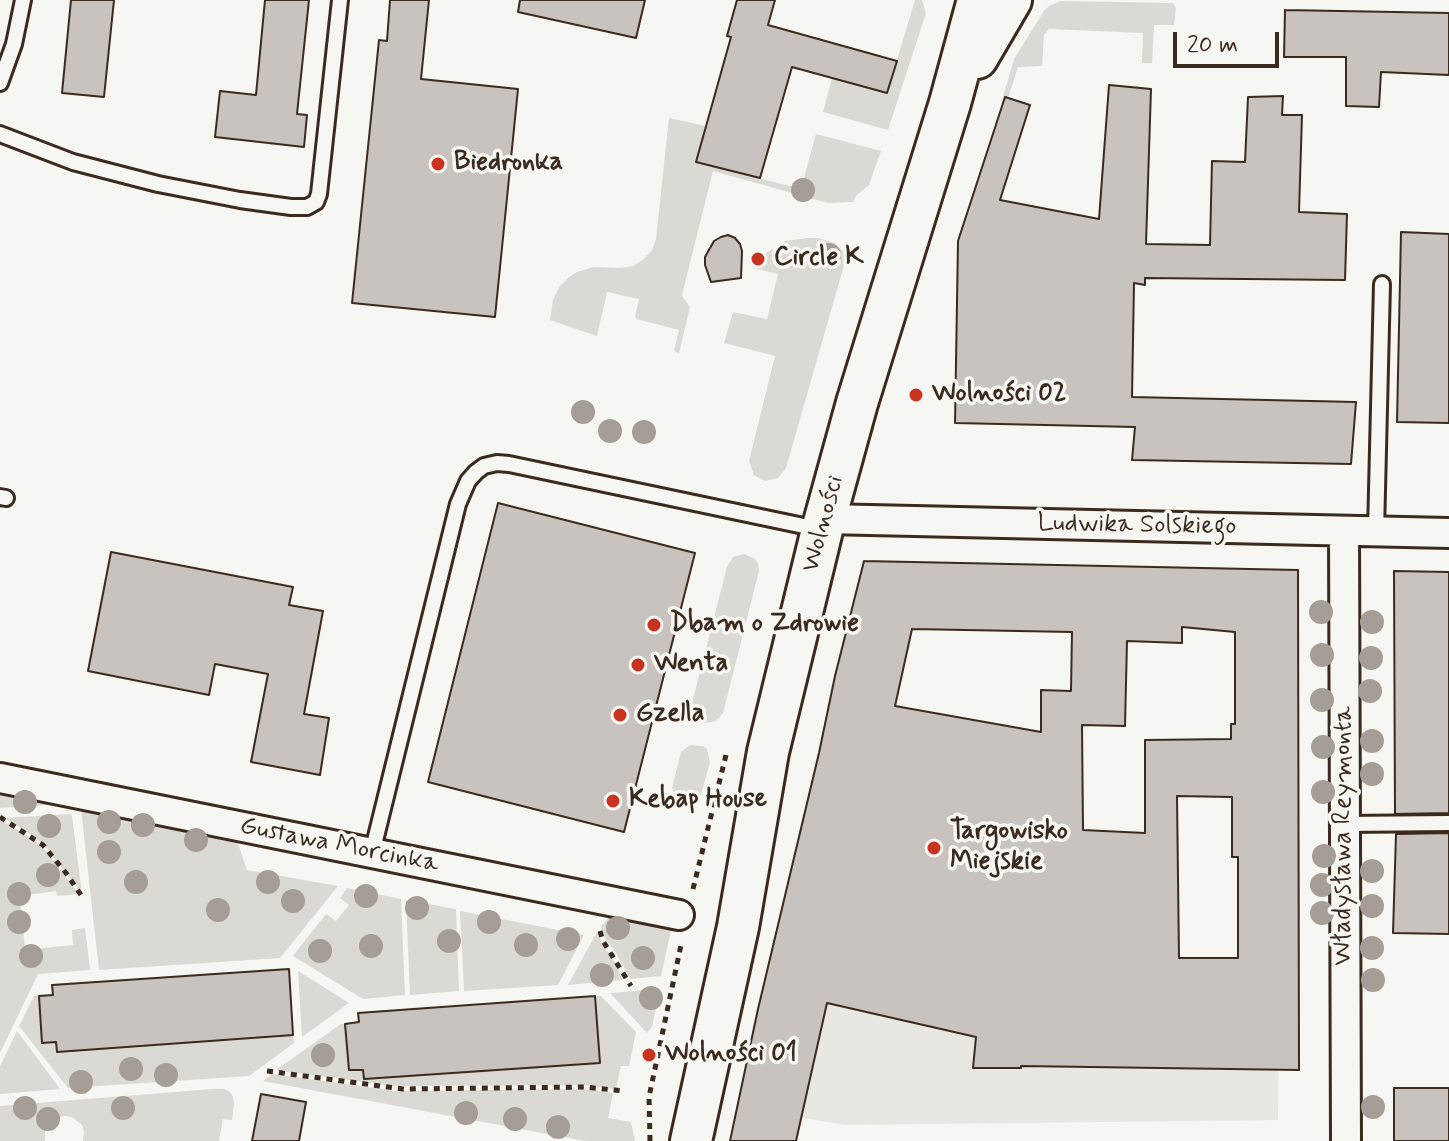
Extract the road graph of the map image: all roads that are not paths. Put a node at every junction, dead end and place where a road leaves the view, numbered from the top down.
1 (23, 0) edge
2 (340, 0) edge
3 (978, 0) edge
4 (1011, 0) edge
5 (7, 41) edge
6 (0, 83) edge
7 (950, 103) junction
8 (0, 134) edge
9 (1382, 284) dead end
10 (824, 524) junction
11 (1344, 531) junction
12 (1376, 532) junction
13 (1449, 533) edge
14 (0, 778) edge
15 (1449, 823) edge
16 (1345, 824) junction
17 (372, 853) junction
18 (684, 916) road end
19 (691, 1141) edge
20 (1346, 1141) edge

1 - 5 lane
2 - 8 lane
3 - 7 street, Wolności
4 - 7 street, Wolności
5 - 6 lane
7 - 10 street, Wolności
9 - 12 lane
10 - 11 street, Ludwika Solskiego
10 - 17 lane
10 - 19 street, Wolności
11 - 12 street, Ludwika Solskiego
11 - 16 street, Władysława Reymonta
12 - 13 street, Ludwika Solskiego
14 - 17 street, Gustawa Morcinka
15 - 16 lane
16 - 20 street, Władysława Reymonta
17 - 18 street, Gustawa Morcinka

